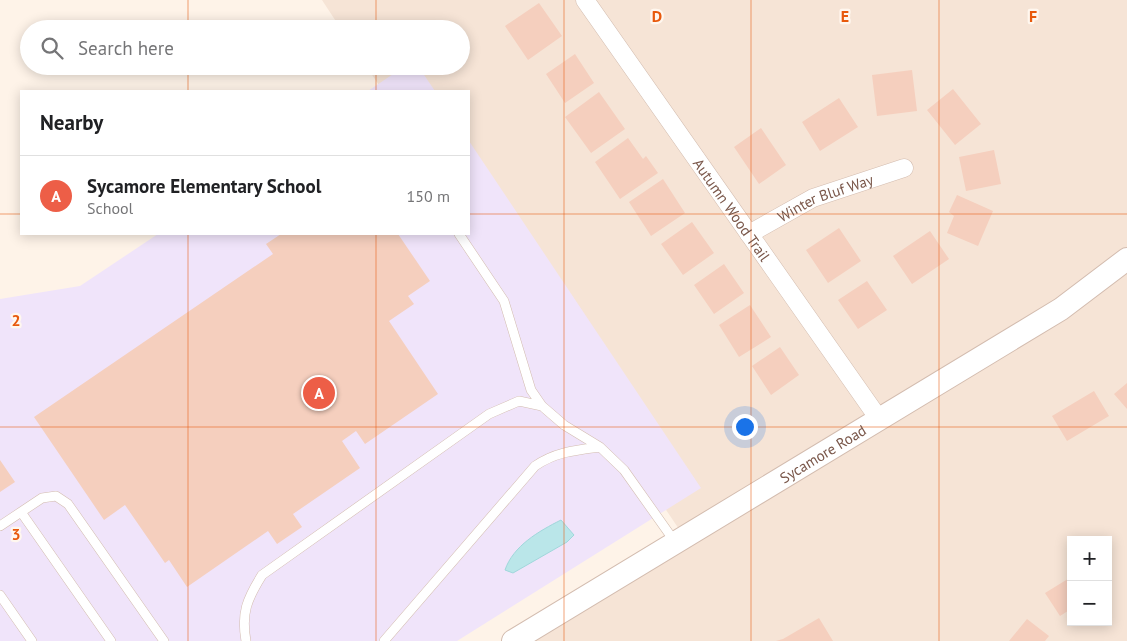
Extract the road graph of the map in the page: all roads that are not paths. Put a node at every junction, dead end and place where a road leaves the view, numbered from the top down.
1 (585, 0) edge
2 (904, 168) dead end
3 (749, 234) junction
4 (460, 235) edge
5 (1127, 258) edge
6 (542, 406) junction
7 (879, 419) junction
8 (600, 447) junction
9 (21, 512) junction
10 (0, 526) edge
11 (676, 543) junction
12 (0, 595) edge
13 (32, 641) edge
14 (111, 641) edge
15 (164, 641) edge
16 (246, 641) edge
17 (384, 641) edge
18 (514, 641) edge

1 - 3 street, Autumn Wood Trail
2 - 3 street, Winter Bluf Way
3 - 7 street, Autumn Wood Trail
4 - 6 lane
5 - 7 street, Sycamore Road
6 - 8 lane
6 - 16 lane
7 - 11 street, Sycamore Road
8 - 11 lane
8 - 17 lane
9 - 10 lane
9 - 14 lane
9 - 15 lane
11 - 18 street, Sycamore Road
12 - 13 lane

